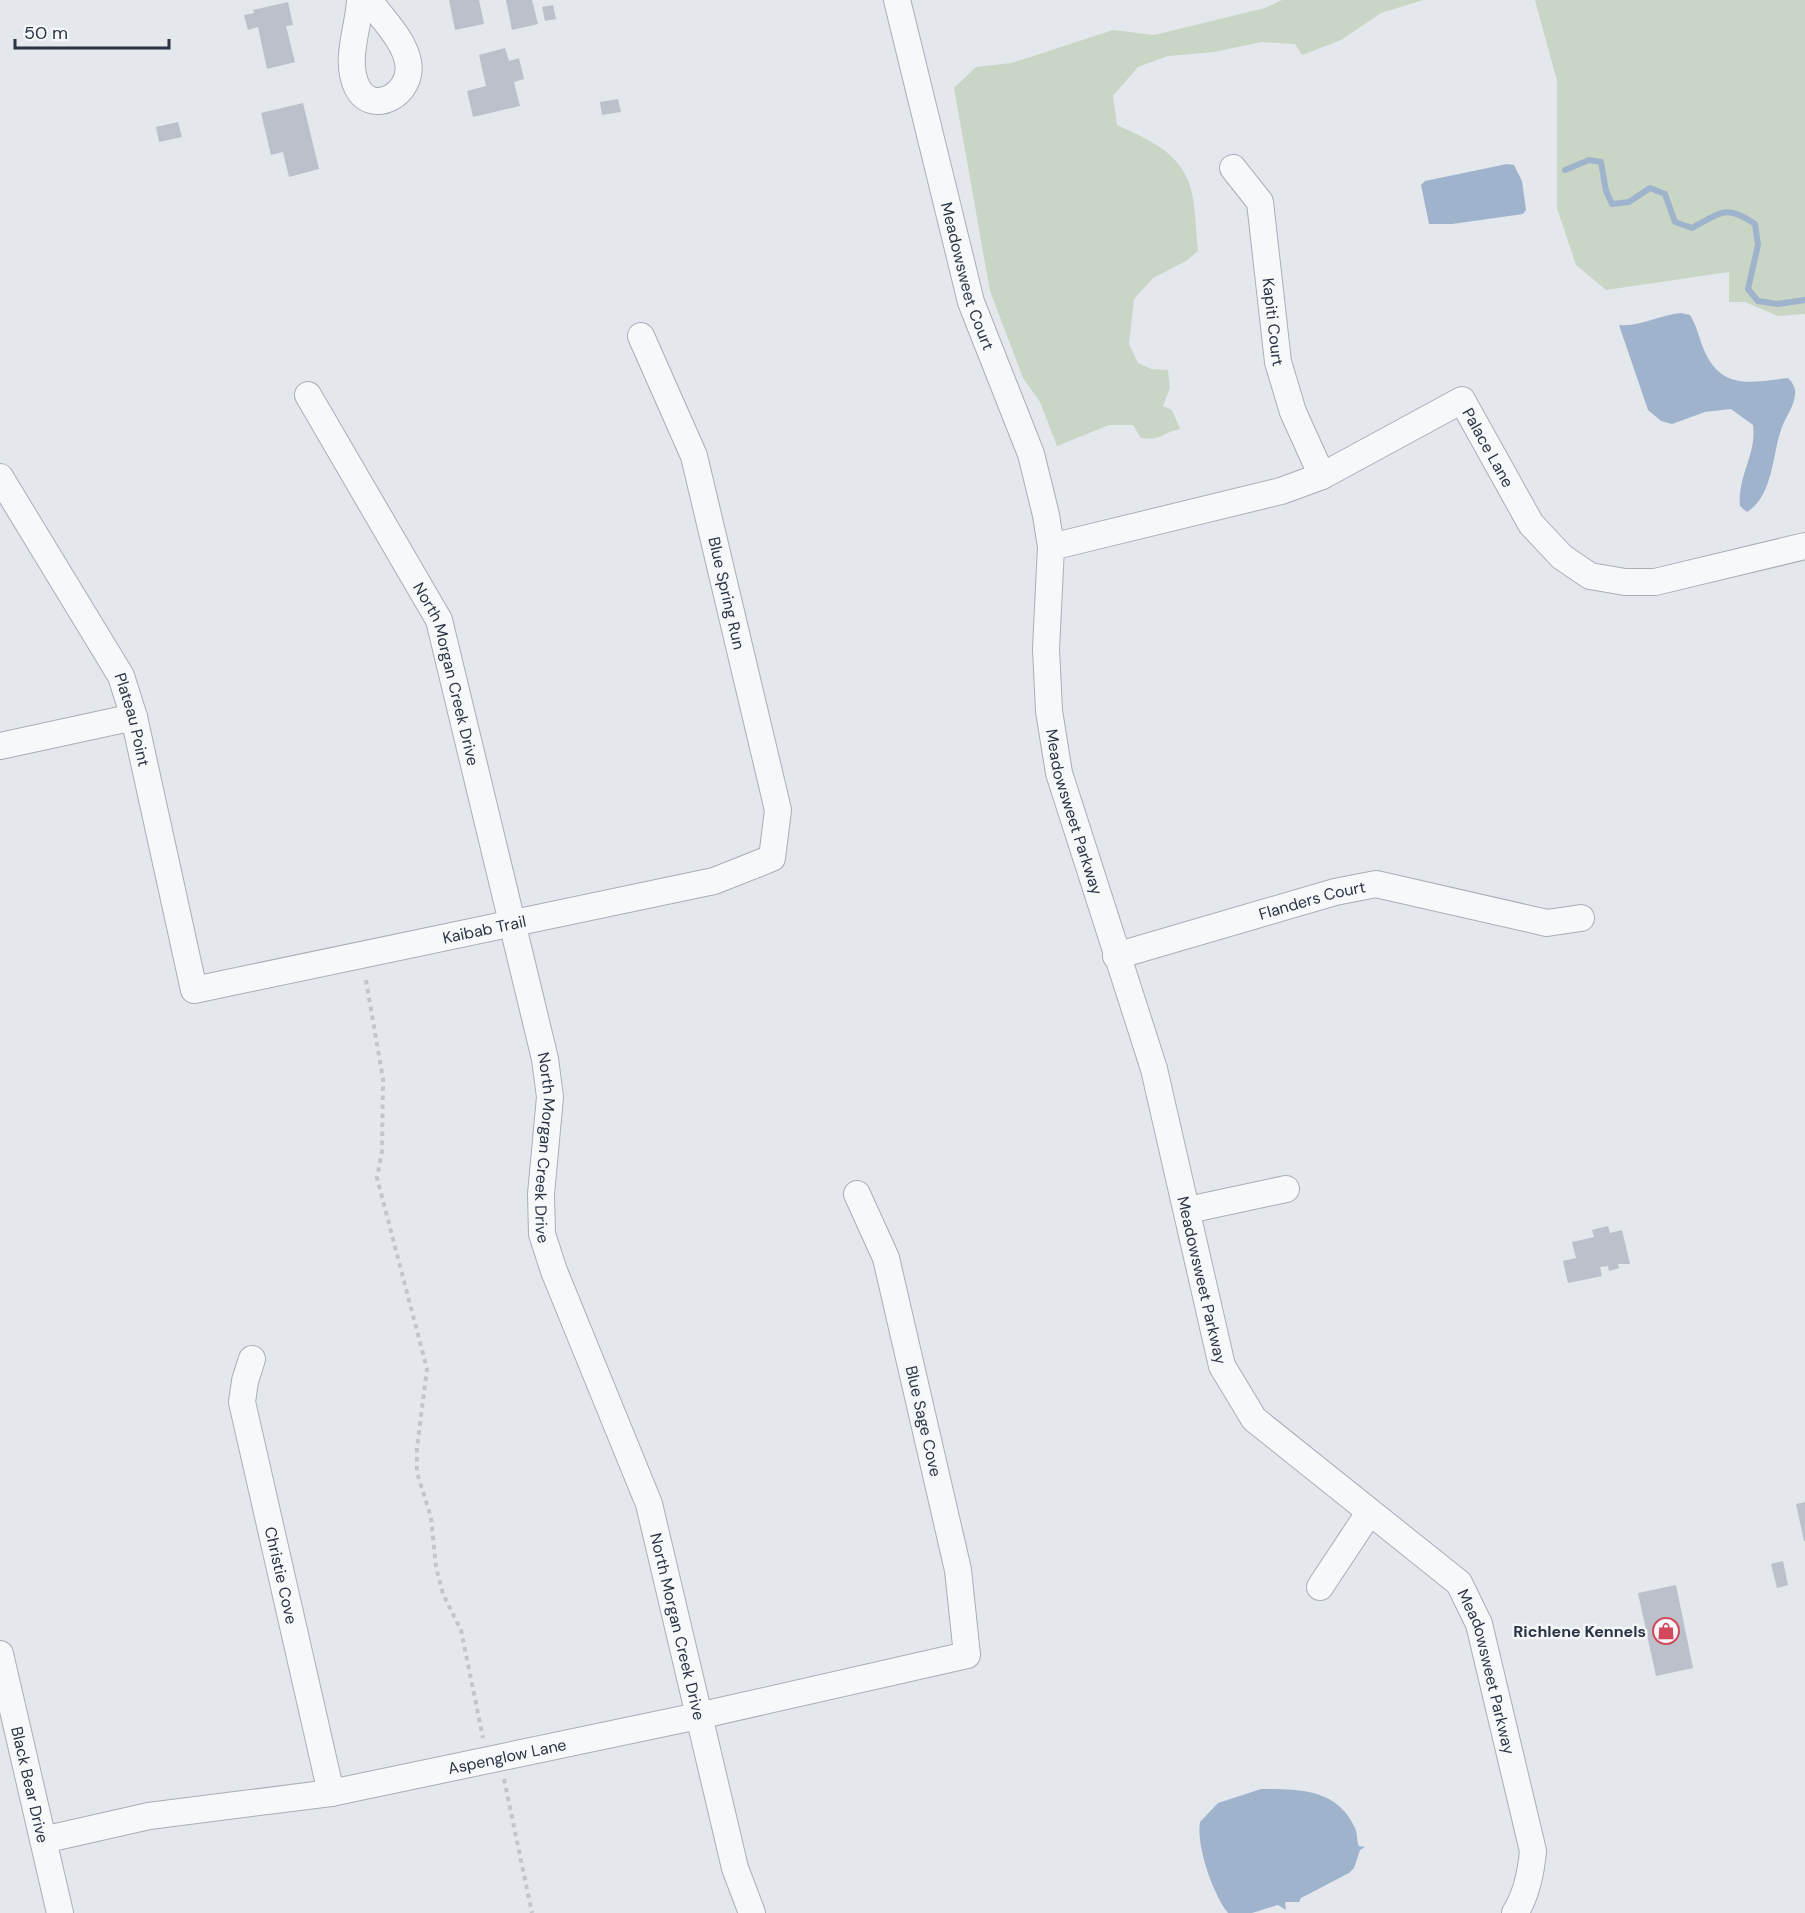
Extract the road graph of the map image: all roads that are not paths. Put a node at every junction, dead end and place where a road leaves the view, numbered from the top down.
1 (360, 0) edge
2 (369, 0) edge
3 (897, 0) edge
4 (1233, 168) dead end
5 (641, 336) dead end
6 (308, 395) dead end
7 (1322, 476) junction
8 (0, 477) edge
9 (1805, 546) edge
10 (1051, 547) junction
11 (134, 717) junction
12 (0, 746) edge
13 (772, 858) joint
14 (1581, 918) dead end
15 (513, 924) junction
16 (1116, 956) junction
17 (194, 990) joint
18 (1286, 1190) dead end
19 (857, 1194) dead end
20 (1188, 1210) junction
21 (252, 1359) dead end
22 (1369, 1514) junction
23 (1320, 1587) dead end
24 (0, 1654) edge
25 (967, 1655) joint
26 (698, 1716) junction
27 (331, 1792) junction
28 (43, 1840) junction
29 (60, 1913) edge
30 (752, 1913) edge
31 (1515, 1913) edge

1 - 2 street
3 - 10 street, Meadowsweet Court
4 - 7 street, Kapiti Court
5 - 13 street, Blue Spring Run
6 - 15 street, North Morgan Creek Drive
7 - 9 street, Palace Lane
7 - 10 street, Palace Lane
8 - 11 street, Plateau Point
10 - 16 street, Meadowsweet Parkway
11 - 12 street
11 - 17 street, Plateau Point
13 - 15 street, Kaibab Trail
14 - 16 street, Flanders Court
15 - 17 street, Kaibab Trail
15 - 26 street, North Morgan Creek Drive
16 - 20 street, Meadowsweet Parkway
18 - 20 street
19 - 25 street, Blue Sage Cove
20 - 22 street, Meadowsweet Parkway
21 - 27 street, Christie Cove
22 - 23 street
22 - 31 street, Meadowsweet Parkway
24 - 28 street, Black Bear Drive
25 - 26 street, Aspenglow Lane
26 - 27 street, Aspenglow Lane
26 - 30 street, North Morgan Creek Drive
27 - 28 street, Aspenglow Lane
28 - 29 street, Black Bear Drive

